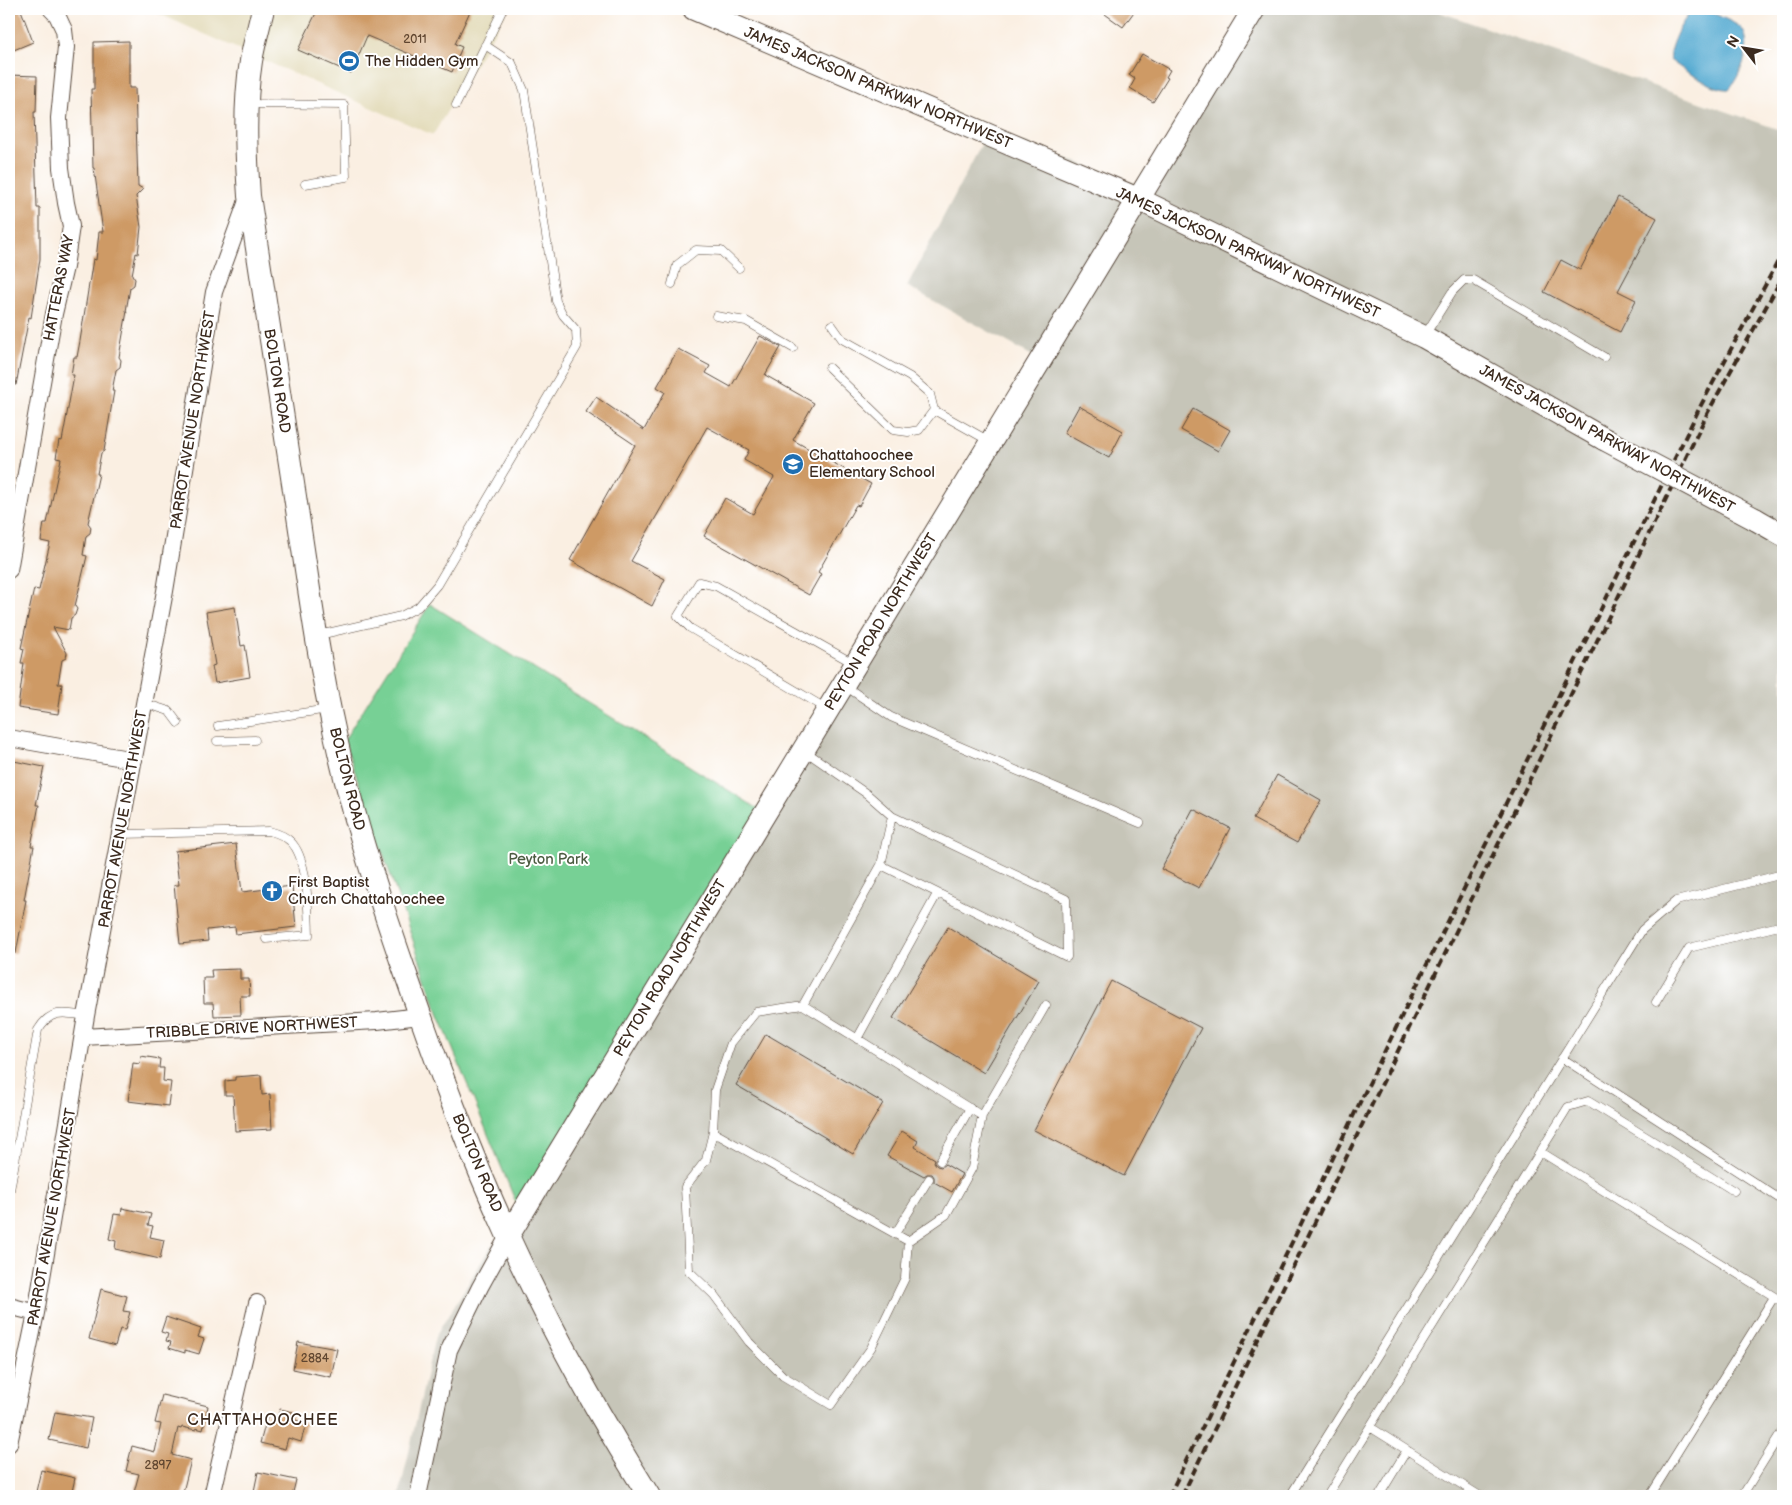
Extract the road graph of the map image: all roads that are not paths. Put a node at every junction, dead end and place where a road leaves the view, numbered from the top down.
1 (51, 9) edge
2 (503, 9) edge
3 (694, 9) edge
4 (1254, 9) edge
5 (260, 10) edge
6 (485, 45) junction
7 (247, 104) junction
8 (456, 105) dead end
9 (305, 184) dead end
10 (249, 196) junction
11 (1138, 200) junction
12 (739, 268) dead end
13 (672, 284) dead end
14 (716, 316) dead end
15 (832, 325) dead end
16 (1424, 337) junction
17 (793, 348) dead end
18 (1604, 357) dead end
19 (829, 368) dead end
20 (934, 410) junction
21 (990, 442) junction
22 (1783, 535) edge
23 (9, 565) edge
24 (315, 636) junction
25 (855, 664) junction
26 (843, 684) junction
27 (144, 702) junction
28 (330, 708) junction
29 (828, 709) junction
30 (178, 723) dead end
31 (218, 726) dead end
32 (9, 738) edge
33 (255, 740) dead end
34 (217, 741) dead end
35 (804, 750) junction
36 (134, 760) junction
37 (892, 816) junction
38 (1140, 823) dead end
39 (120, 834) junction
40 (880, 865) junction
41 (1783, 874) edge
42 (938, 894) junction
43 (1783, 925) edge
44 (266, 939) dead end
45 (1656, 1002) dead end
46 (803, 1005) junction
47 (1046, 1005) dead end
48 (86, 1016) junction
49 (420, 1016) junction
50 (83, 1037) junction
51 (857, 1039) junction
52 (1562, 1058) junction
53 (970, 1108) junction
54 (982, 1116) junction
55 (713, 1132) junction
56 (1541, 1152) junction
57 (940, 1161) dead end
58 (929, 1179) dead end
59 (1734, 1191) dead end
60 (9, 1196) edge
61 (1783, 1201) edge
62 (895, 1234) junction
63 (508, 1236) junction
64 (908, 1240) junction
65 (1774, 1297) junction
66 (1783, 1302) edge
67 (257, 1303) dead end
68 (9, 1306) edge
69 (36, 1313) junction
70 (1370, 1427) junction
71 (1783, 1430) edge
72 (9, 1444) edge
73 (1407, 1450) junction
74 (212, 1496) edge
75 (418, 1496) edge
76 (649, 1496) edge
77 (1290, 1496) edge
78 (1327, 1496) edge
79 (1379, 1496) edge
80 (1480, 1496) edge
81 (1650, 1496) edge
82 (1742, 1496) edge

1 - 23 street, HATTERAS WAY
2 - 6 lane
3 - 11 main road, JAMES JACKSON PARKWAY NORTHWEST
4 - 11 main road, PEYTON ROAD NORTHWEST
5 - 7 main road, BOLTON ROAD
6 - 8 lane
6 - 24 lane
7 - 9 lane
7 - 10 main road, BOLTON ROAD
10 - 24 main road, BOLTON ROAD
10 - 27 street, PARROT AVENUE NORTHWEST
11 - 16 main road, JAMES JACKSON PARKWAY NORTHWEST
11 - 21 main road, PEYTON ROAD NORTHWEST
12 - 13 lane
14 - 17 lane
15 - 20 lane
16 - 18 lane
16 - 22 main road, JAMES JACKSON PARKWAY NORTHWEST, bridge
19 - 20 lane
20 - 21 lane
21 - 25 main road, PEYTON ROAD NORTHWEST
24 - 28 main road, BOLTON ROAD
25 - 26 main road, PEYTON ROAD NORTHWEST
25 - 29 lane
26 - 29 main road, PEYTON ROAD NORTHWEST
26 - 38 lane
27 - 30 lane
27 - 36 street, PARROT AVENUE NORTHWEST
28 - 31 lane
28 - 49 main road, BOLTON ROAD
29 - 35 main road, PEYTON ROAD NORTHWEST
32 - 36 street
33 - 34 lane
35 - 37 lane
35 - 63 main road, PEYTON ROAD NORTHWEST
36 - 39 street, PARROT AVENUE NORTHWEST
37 - 40 lane
37 - 42 lane
39 - 44 lane
39 - 48 street, PARROT AVENUE NORTHWEST
40 - 42 lane
40 - 46 lane
41 - 52 lane
42 - 51 lane
43 - 45 lane
46 - 51 lane
46 - 55 lane
47 - 54 lane
48 - 50 street, PARROT AVENUE NORTHWEST
48 - 60 lane
49 - 50 street, TRIBBLE DRIVE NORTHWEST
49 - 63 main road, BOLTON ROAD
50 - 69 street, PARROT AVENUE NORTHWEST
51 - 53 lane
52 - 61 lane
52 - 77 lane
53 - 54 lane
53 - 57 lane
54 - 64 lane
55 - 62 lane
55 - 64 lane
56 - 59 lane
56 - 65 lane
56 - 70 lane
58 - 62 lane
62 - 64 lane
63 - 75 street
63 - 76 main road, BOLTON ROAD
65 - 66 lane
65 - 81 lane
67 - 74 street
68 - 69 street
69 - 72 street, PARROT AVENUE NORTHWEST
70 - 73 lane
70 - 78 lane
71 - 82 lane
73 - 79 lane
73 - 80 lane

